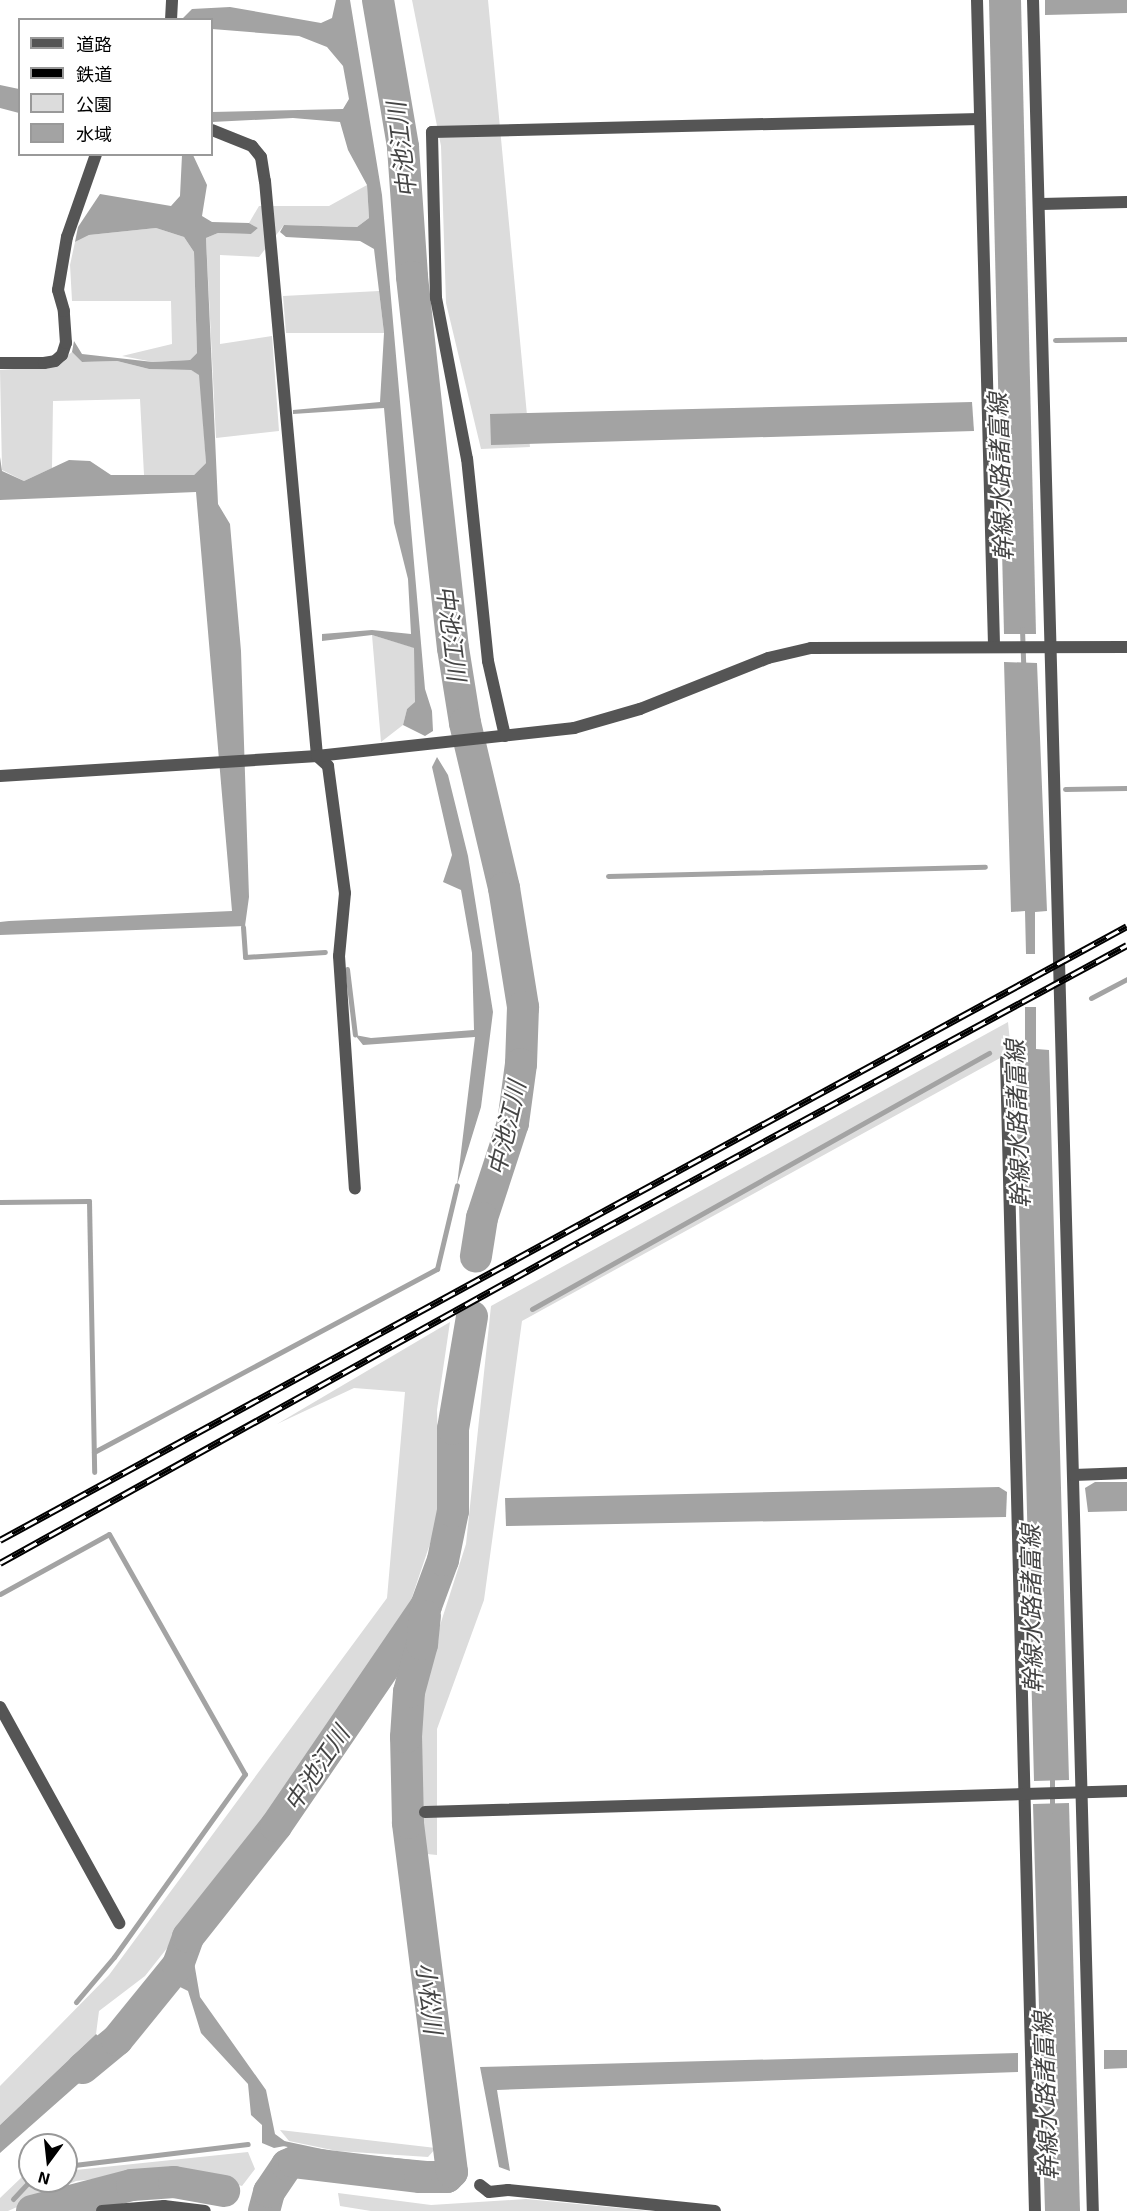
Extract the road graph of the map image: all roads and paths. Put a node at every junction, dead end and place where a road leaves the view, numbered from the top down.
1 (172, 0) edge
2 (977, 0) edge
3 (1033, 0) edge
4 (171, 18) edge
5 (980, 119) junction
6 (213, 130) edge
7 (95, 156) edge
8 (1127, 202) edge
9 (1041, 204) junction
10 (0, 363) edge
11 (994, 647) junction
12 (1052, 647) junction
13 (1127, 647) edge
14 (505, 736) junction
15 (317, 756) junction
16 (0, 776) edge
17 (1006, 1059) dead end
18 (355, 1188) dead end
19 (1127, 1473) edge
20 (1074, 1475) junction
21 (0, 1707) edge
22 (1127, 1791) edge
23 (1081, 1792) junction
24 (1024, 1793) junction
25 (425, 1812) dead end
26 (119, 1923) dead end
27 (480, 2184) dead end
28 (102, 2211) edge
29 (205, 2211) edge
30 (715, 2211) edge
31 (1035, 2211) edge
32 (1093, 2211) edge

1 - 4 street
2 - 5 street
3 - 9 street
5 - 11 street
5 - 14 street
6 - 15 street
7 - 10 street
8 - 9 street
9 - 12 street
11 - 12 street
11 - 14 street
12 - 13 street
12 - 20 street
14 - 15 street
15 - 16 street
15 - 18 street
17 - 24 street
19 - 20 street
20 - 23 street
21 - 26 street
22 - 23 street
23 - 24 street
23 - 32 street
24 - 25 street
24 - 31 street
27 - 30 street
28 - 29 street

